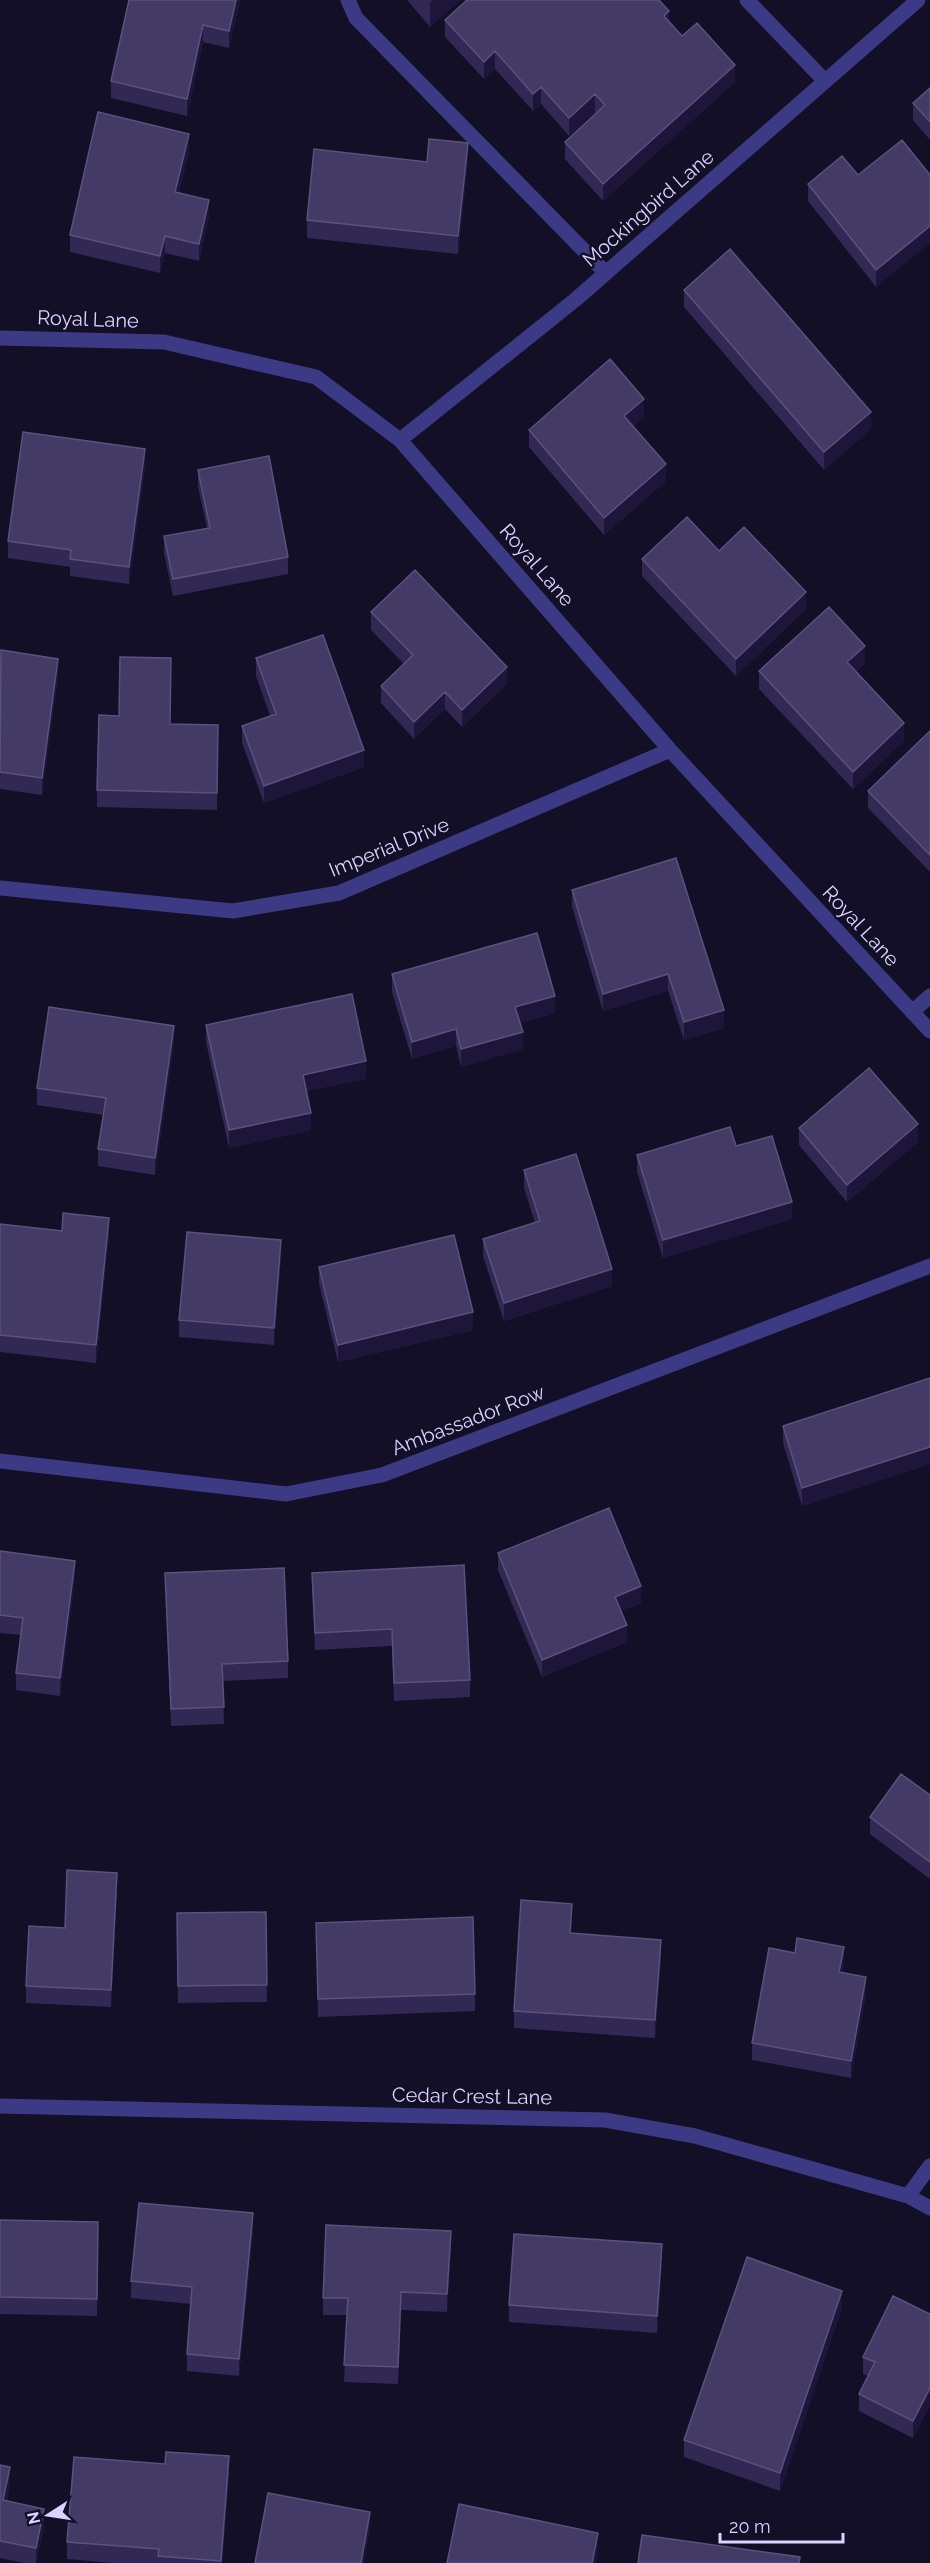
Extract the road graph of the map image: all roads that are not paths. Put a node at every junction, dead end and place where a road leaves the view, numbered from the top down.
1 (348, 0) edge
2 (747, 0) edge
3 (918, 0) edge
4 (825, 81) junction
5 (606, 273) junction
6 (0, 338) edge
7 (400, 440) junction
8 (670, 750) junction
9 (0, 888) edge
10 (930, 996) edge
11 (912, 1012) junction
12 (930, 1031) edge
13 (930, 1266) edge
14 (0, 1461) edge
15 (0, 2106) edge
16 (930, 2166) edge
17 (908, 2196) junction
18 (930, 2208) edge

1 - 5 street
2 - 4 street
3 - 4 street, Mockingbird Lane
4 - 5 street, Mockingbird Lane
5 - 7 street, Mockingbird Lane
6 - 7 street, Royal Lane
7 - 8 street, Royal Lane
8 - 9 street, Imperial Drive
8 - 11 street, Royal Lane
10 - 11 street
11 - 12 street, Royal Lane
13 - 14 street, Ambassador Row
15 - 17 street, Cedar Crest Lane
16 - 17 street
17 - 18 street, Cedar Crest Lane

